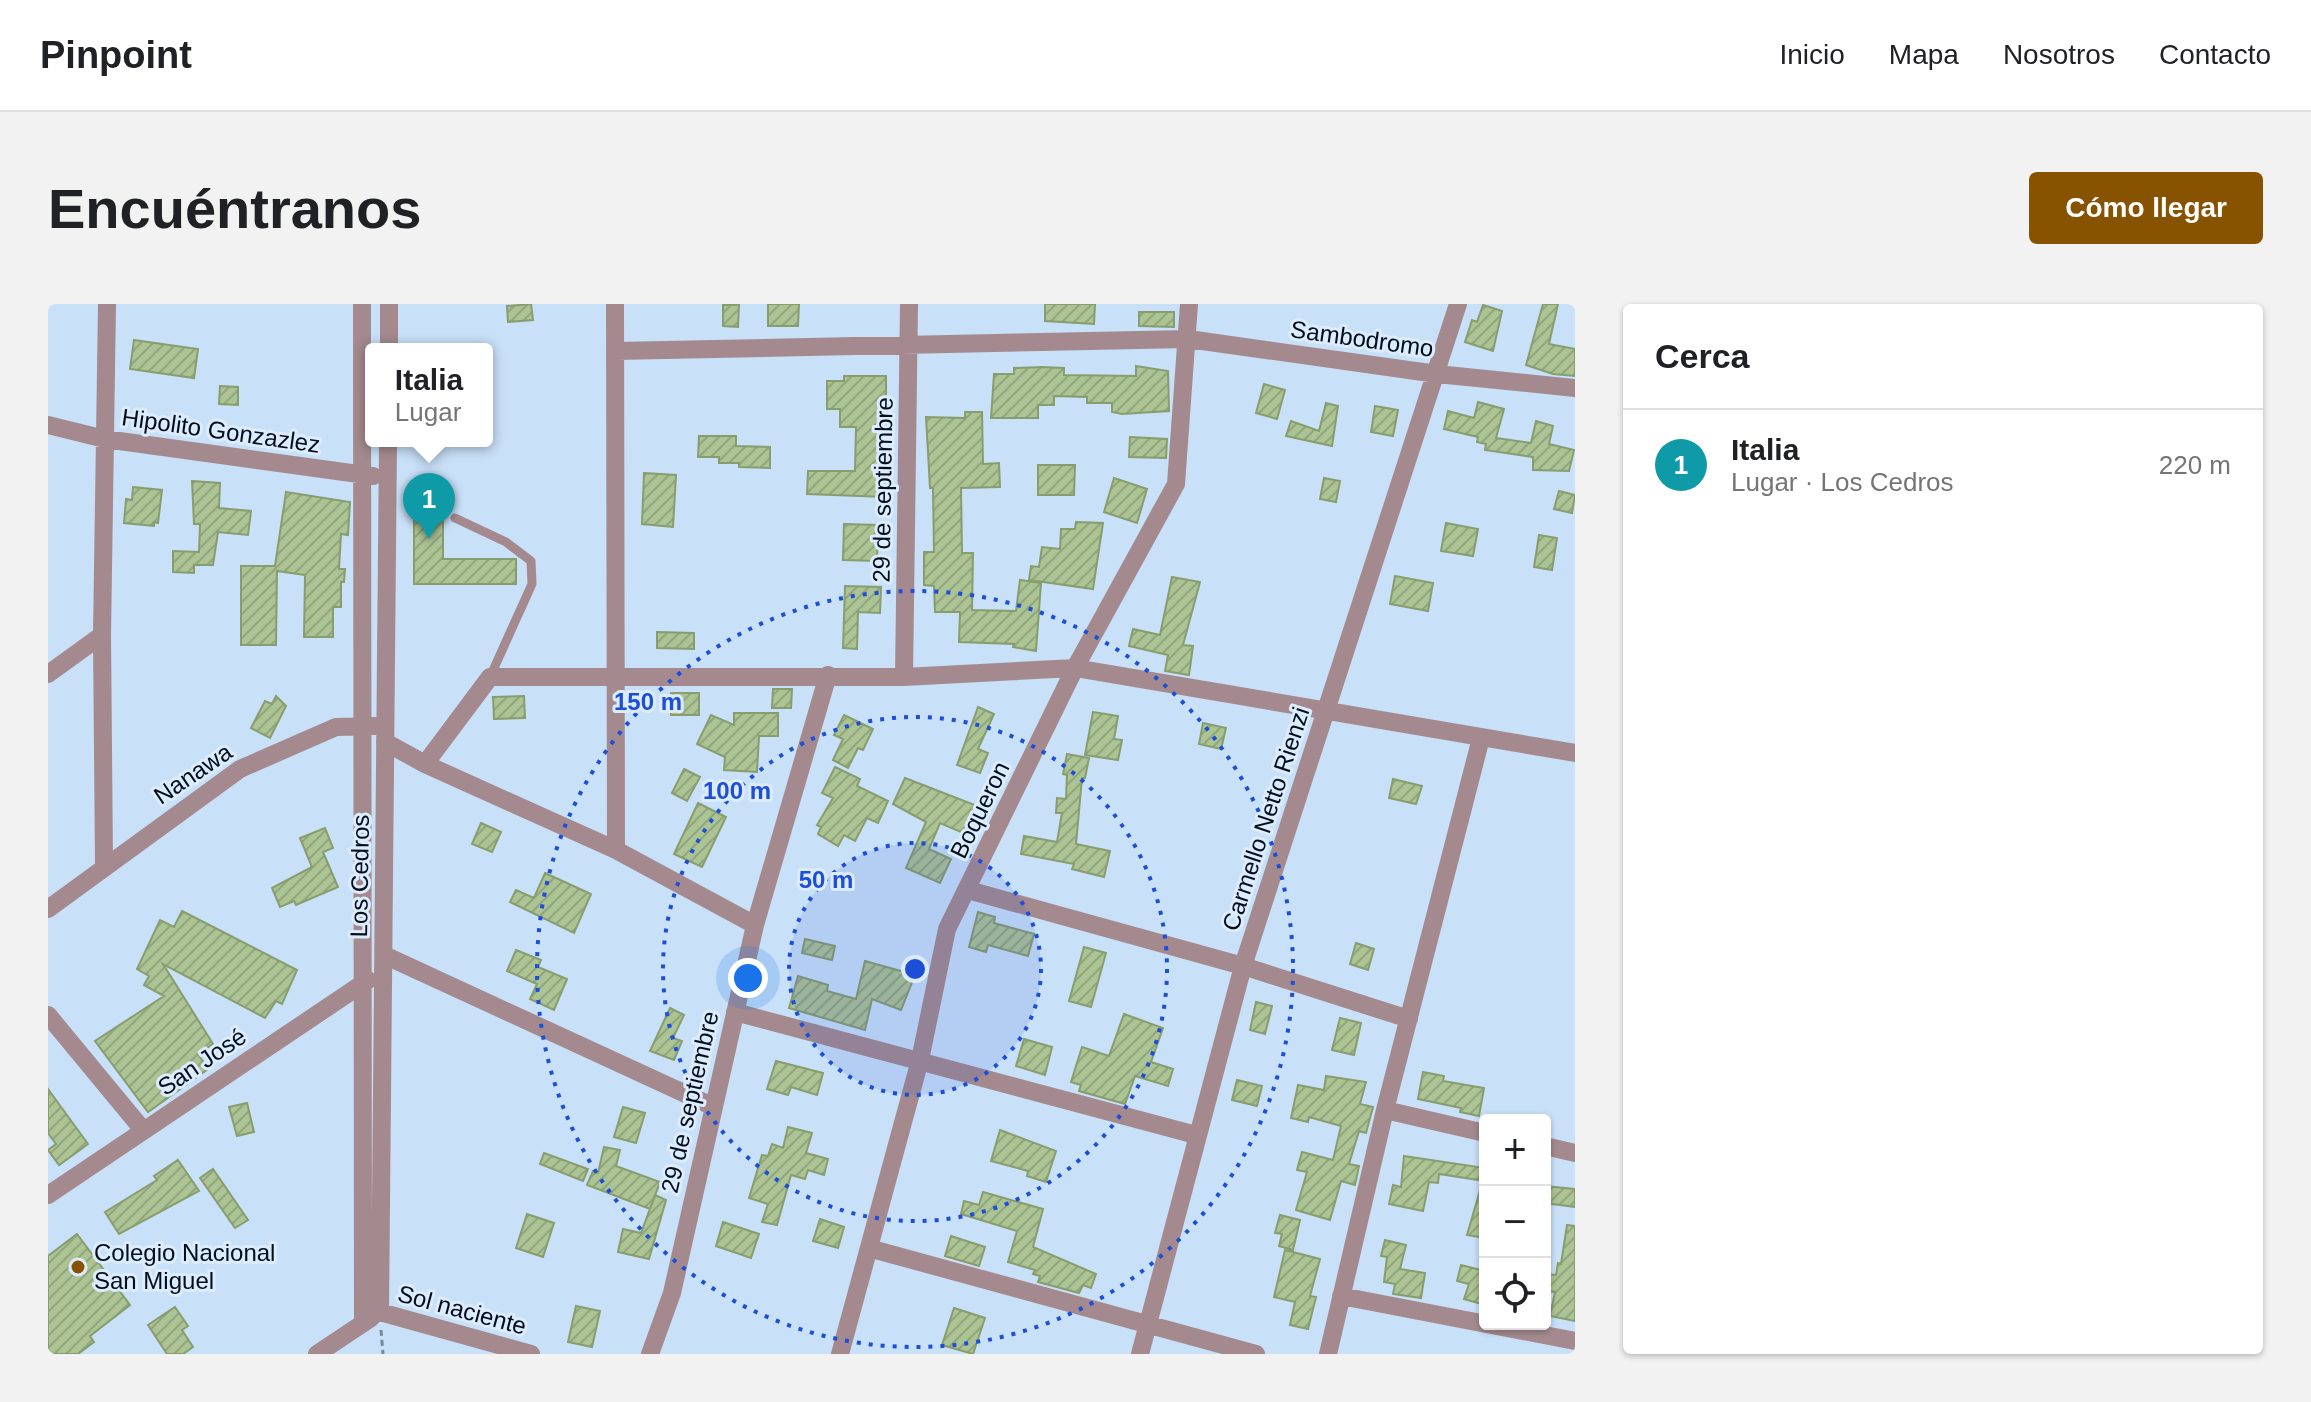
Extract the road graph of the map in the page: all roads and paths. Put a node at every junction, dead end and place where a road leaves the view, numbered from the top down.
1 (107, 304) edge
2 (362, 304) edge
3 (389, 304) edge
4 (615, 304) edge
5 (909, 304) edge
6 (1189, 304) edge
7 (1458, 304) edge
8 (1188, 339) junction
9 (389, 343) edge
10 (910, 346) junction
11 (615, 351) junction
12 (1437, 374) junction
13 (1575, 388) edge
14 (48, 425) edge
15 (105, 439) junction
16 (388, 447) edge
17 (362, 475) junction
18 (388, 478) junction
19 (455, 518) dead end
20 (102, 635) junction
21 (1075, 668) junction
22 (48, 674) edge
23 (616, 675) junction
24 (828, 675) junction
25 (490, 677) junction
26 (904, 677) junction
27 (1327, 713) junction
28 (363, 727) junction
29 (386, 734) junction
30 (1481, 738) junction
31 (1575, 753) edge
32 (425, 764) junction
33 (616, 850) junction
34 (104, 865) junction
35 (968, 890) junction
36 (48, 909) edge
37 (755, 925) junction
38 (384, 962) junction
39 (1243, 966) junction
40 (363, 984) junction
41 (735, 1012) junction
42 (48, 1015) edge
43 (1409, 1019) junction
44 (920, 1060) junction
45 (714, 1107) junction
46 (1385, 1110) junction
47 (143, 1130) junction
48 (1479, 1132) edge
49 (1196, 1135) junction
50 (1551, 1147) edge
51 (1575, 1153) edge
52 (48, 1195) edge
53 (872, 1249) junction
54 (1341, 1296) junction
55 (380, 1312) junction
56 (363, 1323) junction
57 (1149, 1326) junction
58 (1575, 1341) edge
59 (317, 1354) edge
60 (531, 1354) edge
61 (650, 1354) edge
62 (840, 1354) edge
63 (1140, 1354) edge
64 (1256, 1354) edge
65 (1328, 1354) edge

1 - 15 street
2 - 17 street
3 - 9 street
4 - 11 street
5 - 10 street, 29 de septiembre
6 - 8 street, Boqueron
7 - 12 street, Carmello Netto Rienzi
8 - 10 street, Sambodromo
8 - 12 street, Sambodromo
8 - 21 street, Boqueron
10 - 11 street, Sambodromo
10 - 26 street, 29 de septiembre
11 - 23 street
12 - 13 street, Sambodromo
12 - 27 street, Carmello Netto Rienzi
14 - 15 street, Hipolito Gonzazlez
15 - 17 street, Hipolito Gonzazlez
15 - 20 street
16 - 18 street, Los Cedros
17 - 18 street, Hipolito Gonzazlez
17 - 28 street
18 - 29 street, Los Cedros
19 - 25 lane
20 - 22 street
20 - 34 street
21 - 26 street
21 - 27 street
21 - 35 street, Boqueron
23 - 24 street
23 - 25 street
23 - 33 street
24 - 26 street
24 - 37 street, 29 de septiembre
25 - 32 street
27 - 30 street
27 - 39 street, Carmello Netto Rienzi
28 - 29 street, Nanawa
28 - 34 street, Nanawa
28 - 40 street
29 - 32 street
29 - 38 street, Los Cedros
30 - 31 street
30 - 43 street
32 - 33 street
33 - 37 street
34 - 36 street, Nanawa
35 - 39 street
35 - 44 street, Boqueron
37 - 41 street, 29 de septiembre
38 - 40 street, San José
38 - 45 street
38 - 55 street, Los Cedros
39 - 43 street
39 - 49 street, Carmello Netto Rienzi
40 - 47 street, San José
40 - 56 street
41 - 44 street
41 - 45 street, 29 de septiembre
42 - 47 street
43 - 46 street
44 - 49 street
44 - 53 street, Boqueron
45 - 61 street, 29 de septiembre
46 - 48 street
46 - 54 street
47 - 52 street, San José
49 - 57 street, Carmello Netto Rienzi
50 - 51 street
53 - 57 street
53 - 62 street, Boqueron
54 - 58 street
54 - 65 street
55 - 56 street
55 - 60 street, Sol naciente
56 - 59 street
57 - 63 street, Carmello Netto Rienzi
57 - 64 street

